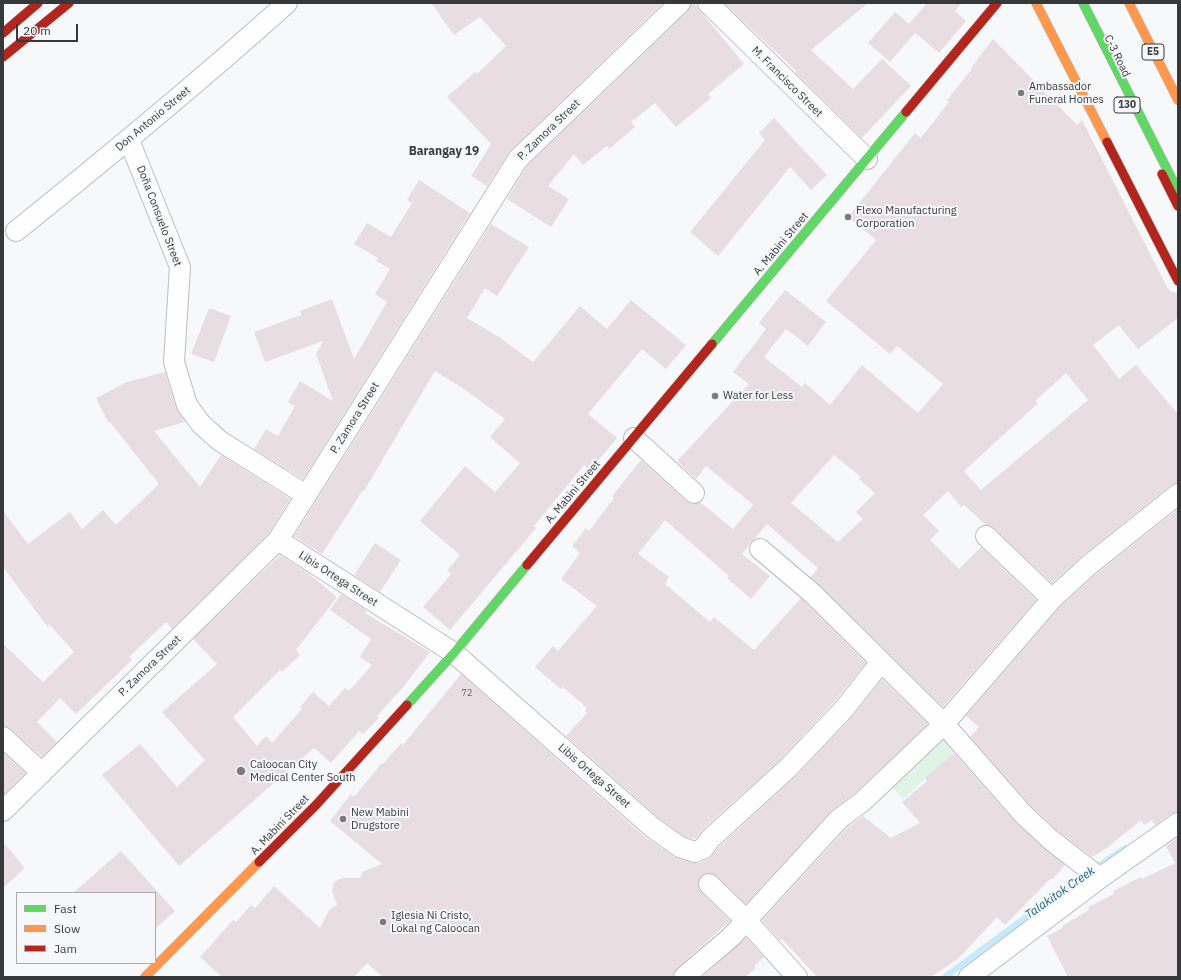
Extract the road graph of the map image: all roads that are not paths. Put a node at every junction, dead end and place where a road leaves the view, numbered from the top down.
1 (38, 3) edge
2 (69, 3) edge
3 (287, 3) edge
4 (680, 3) edge
5 (708, 3) edge
6 (1036, 3) edge
7 (1077, 3) edge
8 (1083, 3) edge
9 (1129, 3) edge
10 (1137, 3) edge
11 (991, 5) edge
12 (3, 34) edge
13 (3, 57) edge
14 (1178, 86) edge
15 (1178, 100) edge
16 (129, 140) junction
17 (867, 159) junction
18 (1178, 191) edge
19 (1178, 206) edge
20 (16, 231) dead end
21 (1178, 281) edge
22 (634, 438) junction
23 (694, 493) dead end
24 (1178, 494) edge
25 (306, 495) junction
26 (986, 536) dead end
27 (278, 540) junction
28 (760, 549) dead end
29 (1052, 599) junction
30 (454, 653) junction
31 (881, 662) junction
32 (944, 724) junction
33 (3, 737) edge
34 (42, 773) junction
35 (3, 811) edge
36 (1178, 823) edge
37 (1100, 878) junction
38 (709, 884) dead end
39 (746, 920) junction
40 (145, 977) edge
41 (684, 977) edge
42 (797, 977) edge
43 (969, 977) edge

1 - 12 main road
2 - 13 main road
3 - 16 street, Don Antonio Street
4 - 25 street, P. Zamora Street
5 - 17 street, M. Francisco Street
6 - 21 main road
7 - 19 main road, C-3 Road / 130
8 - 18 main road
9 - 15 main road, E5
10 - 14 main road
11 - 17 main road, A. Mabini Street
16 - 20 street, Don Antonio Street
16 - 25 street, Doña Consuelo Street
17 - 22 main road, A. Mabini Street
22 - 23 street
22 - 30 main road, A. Mabini Street
24 - 29 street
25 - 27 street, P. Zamora Street
26 - 29 street
27 - 30 street, Libis Ortega Street
27 - 34 street, P. Zamora Street
28 - 31 street
29 - 32 street
30 - 31 street, Libis Ortega Street
30 - 40 main road, A. Mabini Street
31 - 32 street
32 - 37 street
32 - 39 street
33 - 34 street
34 - 35 street, P. Zamora Street
36 - 37 street
37 - 43 street
38 - 39 street
39 - 41 street
39 - 42 street

